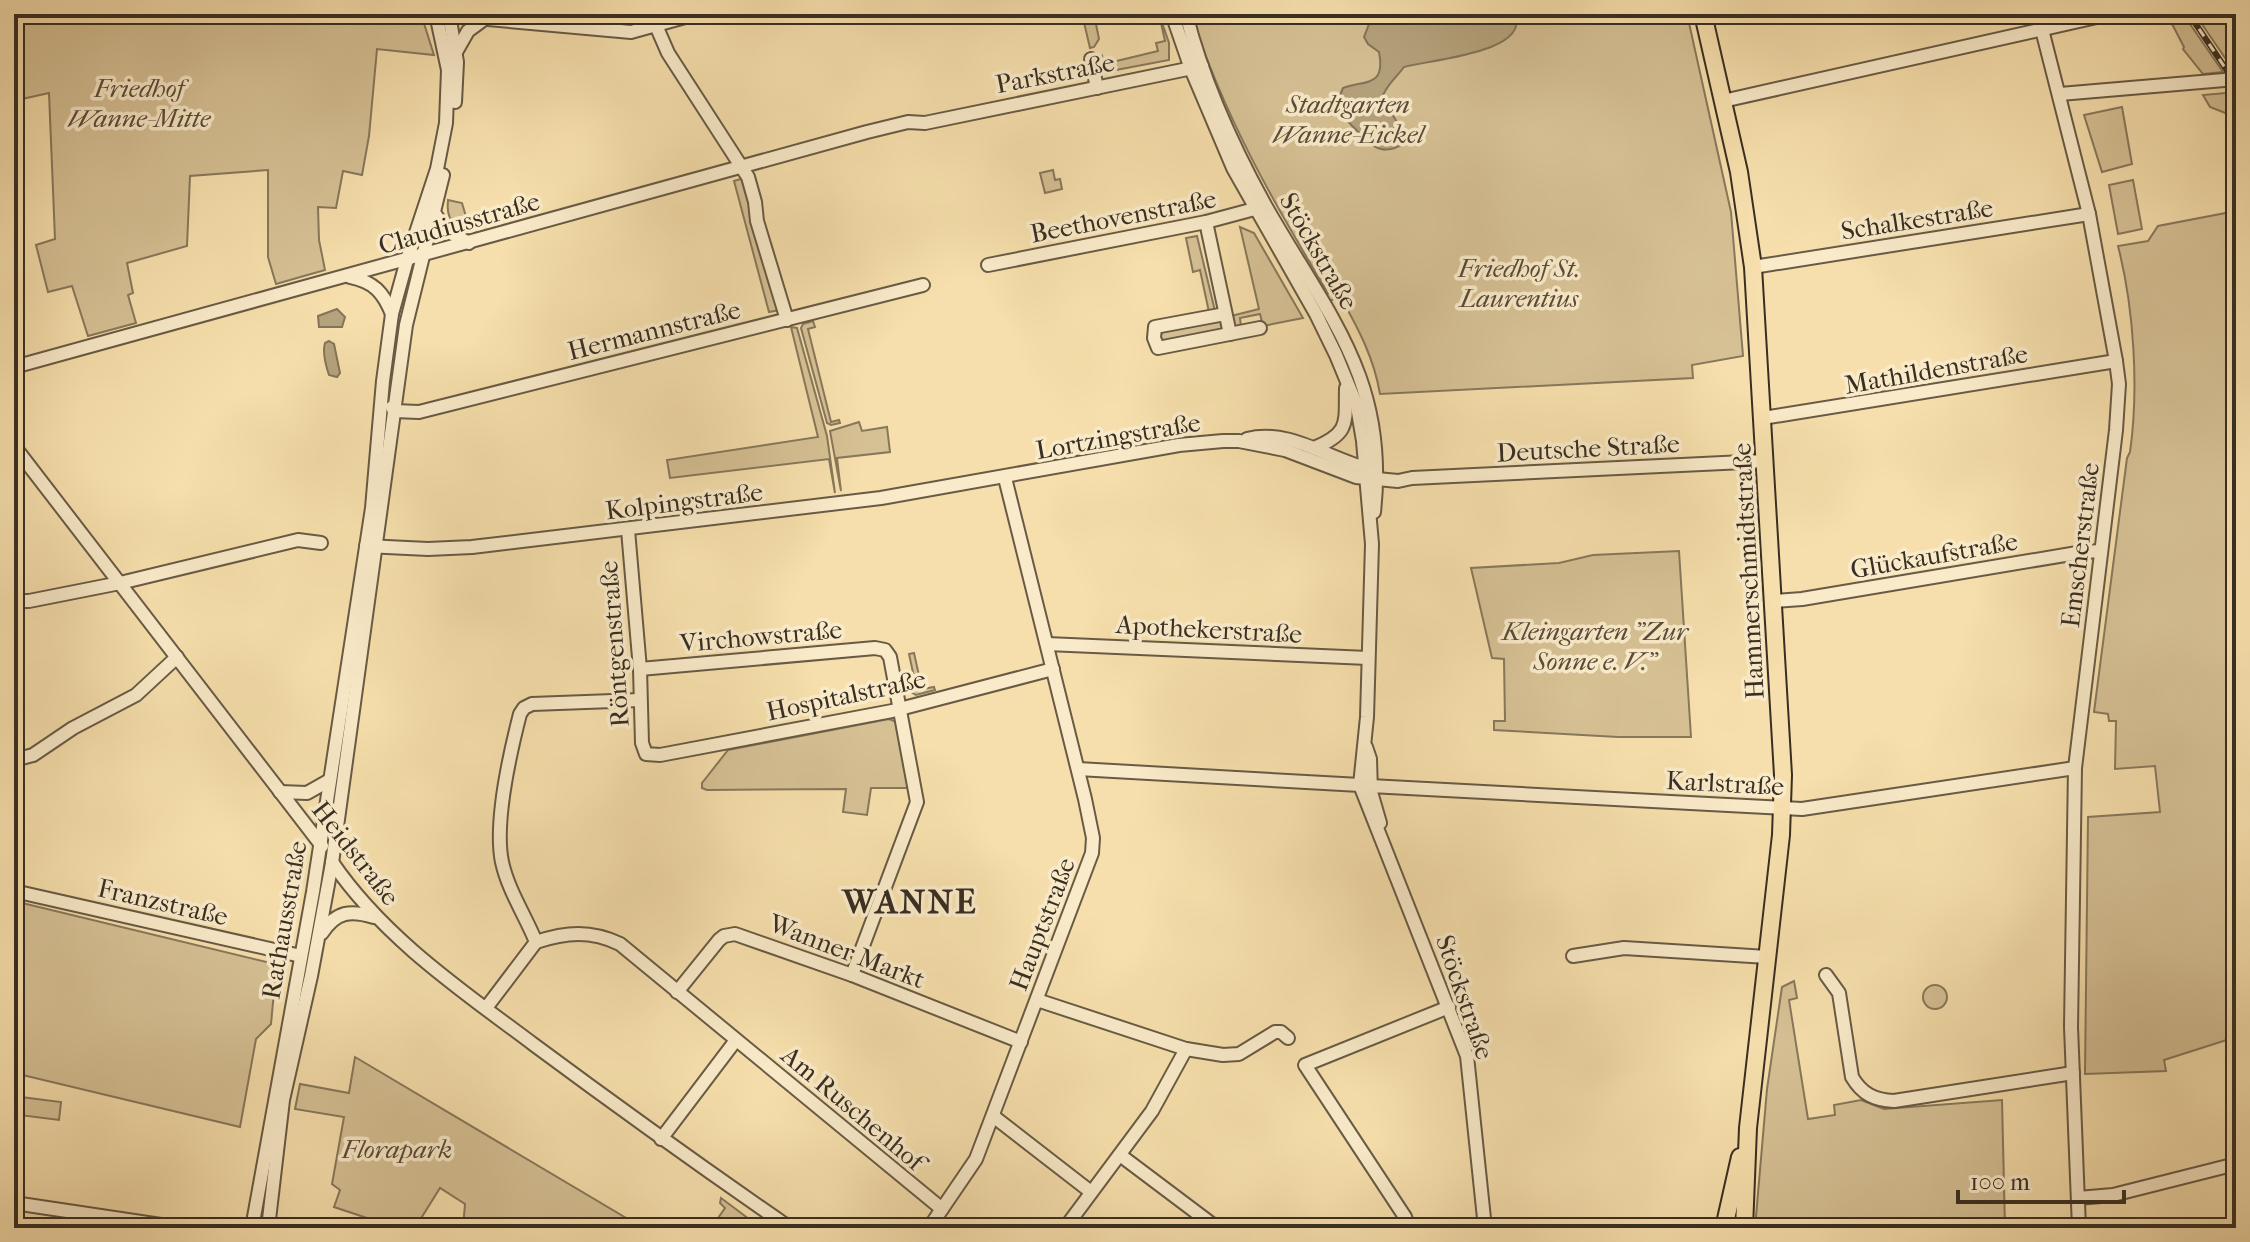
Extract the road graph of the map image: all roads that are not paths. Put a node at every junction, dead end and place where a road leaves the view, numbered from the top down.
1 (696, 14) edge
2 (1172, 14) edge
3 (1186, 14) edge
4 (1703, 14) edge
5 (2038, 14) edge
6 (2110, 14) edge
7 (443, 15) edge
8 (487, 17) junction
9 (653, 20) edge
10 (2042, 30) junction
11 (456, 52) junction
12 (1091, 59) dead end
13 (1196, 68) junction
14 (2236, 79) edge
15 (1097, 88) junction
16 (2060, 94) junction
17 (1723, 101) junction
18 (916, 122) joint
19 (742, 167) junction
20 (1260, 208) junction
21 (435, 214) junction
22 (2089, 214) junction
23 (1206, 222) junction
24 (469, 243) junction
25 (424, 256) junction
26 (407, 260) junction
27 (988, 265) dead end
28 (1753, 267) junction
29 (347, 277) junction
30 (923, 285) dead end
31 (392, 314) junction
32 (1225, 314) junction
33 (787, 320) junction
34 (1260, 328) dead end
35 (1230, 334) junction
36 (2116, 361) junction
37 (14, 367) edge
38 (383, 381) junction
39 (1348, 381) junction
40 (394, 411) junction
41 (1763, 418) junction
42 (1239, 441) junction
43 (14, 446) edge
44 (1314, 448) junction
45 (1765, 461) junction
46 (1371, 474) junction
47 (1005, 478) junction
48 (1412, 478) joint
49 (628, 530) junction
50 (321, 543) dead end
51 (371, 547) junction
52 (2101, 551) junction
53 (120, 583) junction
54 (14, 601) edge
55 (1774, 601) junction
56 (1047, 644) junction
57 (177, 657) junction
58 (1368, 658) junction
59 (640, 669) junction
60 (1053, 669) junction
61 (640, 700) junction
62 (901, 709) junction
63 (646, 754) joint
64 (14, 760) edge
65 (2075, 768) junction
66 (1078, 769) junction
67 (330, 780) junction
68 (1365, 786) junction
69 (280, 792) junction
70 (1783, 809) junction
71 (320, 843) junction
72 (332, 863) junction
73 (14, 891) edge
74 (377, 917) junction
75 (319, 939) junction
76 (536, 942) junction
77 (301, 956) junction
78 (1573, 956) dead end
79 (1767, 957) junction
80 (852, 975) junction
81 (1826, 975) dead end
82 (677, 992) junction
83 (1037, 1000) junction
84 (1449, 1007) junction
85 (486, 1008) junction
86 (1288, 1038) dead end
87 (736, 1040) junction
88 (1021, 1042) junction
89 (1186, 1049) junction
90 (2073, 1073) junction
91 (993, 1116) junction
92 (1748, 1128) junction
93 (661, 1139) junction
94 (1120, 1155) junction
95 (2236, 1164) edge
96 (1091, 1192) junction
97 (2078, 1198) junction
98 (14, 1203) edge
99 (942, 1209) junction
100 (84, 1214) junction
101 (82, 1228) edge
102 (181, 1228) edge
103 (252, 1228) edge
104 (268, 1228) edge
105 (790, 1228) edge
106 (929, 1228) edge
107 (1065, 1228) edge
108 (1217, 1228) edge
109 (1409, 1228) edge
110 (1485, 1228) edge
111 (1724, 1228) edge
112 (1744, 1228) edge
113 (2079, 1228) edge

1 - 9 street
2 - 13 street, Stöckstraße
3 - 13 street, Stöckstraße
4 - 17 main road, Hammerschmidtstraße
5 - 10 street, Emscherstraße
6 - 10 street
7 - 8 street
7 - 11 street, Rathausstraße
7 - 26 street, Rathausstraße
8 - 9 street
8 - 11 street
9 - 19 street
10 - 16 street, Emscherstraße
10 - 17 street
11 - 21 street, Rathausstraße
12 - 15 street
13 - 15 street, Parkstraße
13 - 20 street, Stöckstraße
14 - 16 street
15 - 18 street, Parkstraße
16 - 22 street, Emscherstraße
17 - 28 main road, Hammerschmidtstraße
18 - 19 street, Claudiusstraße
19 - 24 street, Claudiusstraße
19 - 33 street
20 - 23 street, Beethovenstraße
20 - 39 street, Stöckstraße
20 - 46 street, Stöckstraße
21 - 24 street
21 - 25 street, Rathausstraße
22 - 28 street, Schalkestraße
22 - 36 street, Emscherstraße
23 - 27 street, Beethovenstraße
23 - 32 street
24 - 25 street, Claudiusstraße
25 - 26 street, Claudiusstraße
25 - 40 street, Rathausstraße
26 - 29 street, Claudiusstraße
26 - 31 street, Rathausstraße
28 - 41 main road, Hammerschmidtstraße
29 - 31 street
29 - 37 street, Claudiusstraße
30 - 33 street, Hermannstraße
31 - 38 street, Rathausstraße
32 - 35 street
32 - 35 street
33 - 40 street, Hermannstraße
34 - 35 street
36 - 41 street, Mathildenstraße
36 - 52 street, Emscherstraße
38 - 40 street, Rathausstraße
38 - 51 street, Rathausstraße
39 - 44 street, Stöckstraße
39 - 46 street, Stöckstraße
40 - 51 street, Rathausstraße
41 - 45 main road, Hammerschmidtstraße
42 - 44 street, Lortzingstraße
42 - 46 street, Lortzingstraße
42 - 47 street, Lortzingstraße
43 - 53 street, Heidstraße
44 - 46 street, Lortzingstraße
45 - 48 street, Deutsche Straße
45 - 55 main road, Hammerschmidtstraße
46 - 48 street, Lortzingstraße
46 - 58 street, Stöckstraße
47 - 49 street, Kolpingstraße
47 - 56 street, Hauptstraße
49 - 51 street, Kolpingstraße
49 - 59 street, Röntgenstraße
50 - 53 street
51 - 67 street, Rathausstraße
51 - 72 street, Rathausstraße
52 - 55 street, Glückaufstraße
52 - 65 street, Emscherstraße
53 - 54 street
53 - 57 street, Heidstraße
55 - 70 main road, Hammerschmidtstraße
56 - 58 street, Apothekerstraße
56 - 60 street, Hauptstraße
57 - 64 street
57 - 69 street, Heidstraße
58 - 68 street, Stöckstraße
59 - 61 street, Röntgenstraße
59 - 62 street, Virchowstraße
60 - 62 street, Hospitalstraße
60 - 66 street, Hauptstraße
61 - 63 street, Röntgenstraße
61 - 76 street
62 - 63 street, Hospitalstraße
62 - 80 street
65 - 70 street, Karlstraße
65 - 90 street, Emscherstraße
66 - 68 street, Karlstraße
66 - 83 street, Hauptstraße
67 - 69 street
67 - 71 street, Rathausstraße
68 - 70 street, Karlstraße
68 - 84 street, Stöckstraße
69 - 71 street, Heidstraße
70 - 79 main road, Hammerschmidtstraße
71 - 72 street, Heidstraße
71 - 77 street, Rathausstraße
72 - 74 street, Heidstraße
72 - 75 street, Rathausstraße
73 - 77 street, Franzstraße
74 - 75 street
74 - 85 street, Heidstraße
75 - 104 street, Rathausstraße
76 - 82 street, Am Ruschenhof
76 - 85 street
77 - 103 street, Rathausstraße
78 - 79 street
79 - 92 main road, Hammerschmidtstraße
80 - 82 street, Wanner Markt
80 - 88 street, Wanner Markt
81 - 90 street
82 - 87 street, Am Ruschenhof
83 - 88 street, Hauptstraße
83 - 89 street
84 - 109 street
84 - 110 street, Stöckstraße
85 - 93 street, Heidstraße
86 - 89 street
87 - 93 street
87 - 99 street, Am Ruschenhof
88 - 91 street, Hauptstraße
89 - 94 street
90 - 97 street, Emscherstraße
91 - 96 street
91 - 99 street, Hauptstraße
92 - 111 main road, Hammerschmidtstraße
92 - 112 main road, Hammerschmidtstraße
93 - 105 street, Heidstraße
94 - 96 street
94 - 108 street
95 - 97 street
96 - 107 street
97 - 113 street, Emscherstraße
98 - 100 street
99 - 106 street, Hauptstraße
100 - 101 street
100 - 102 street

